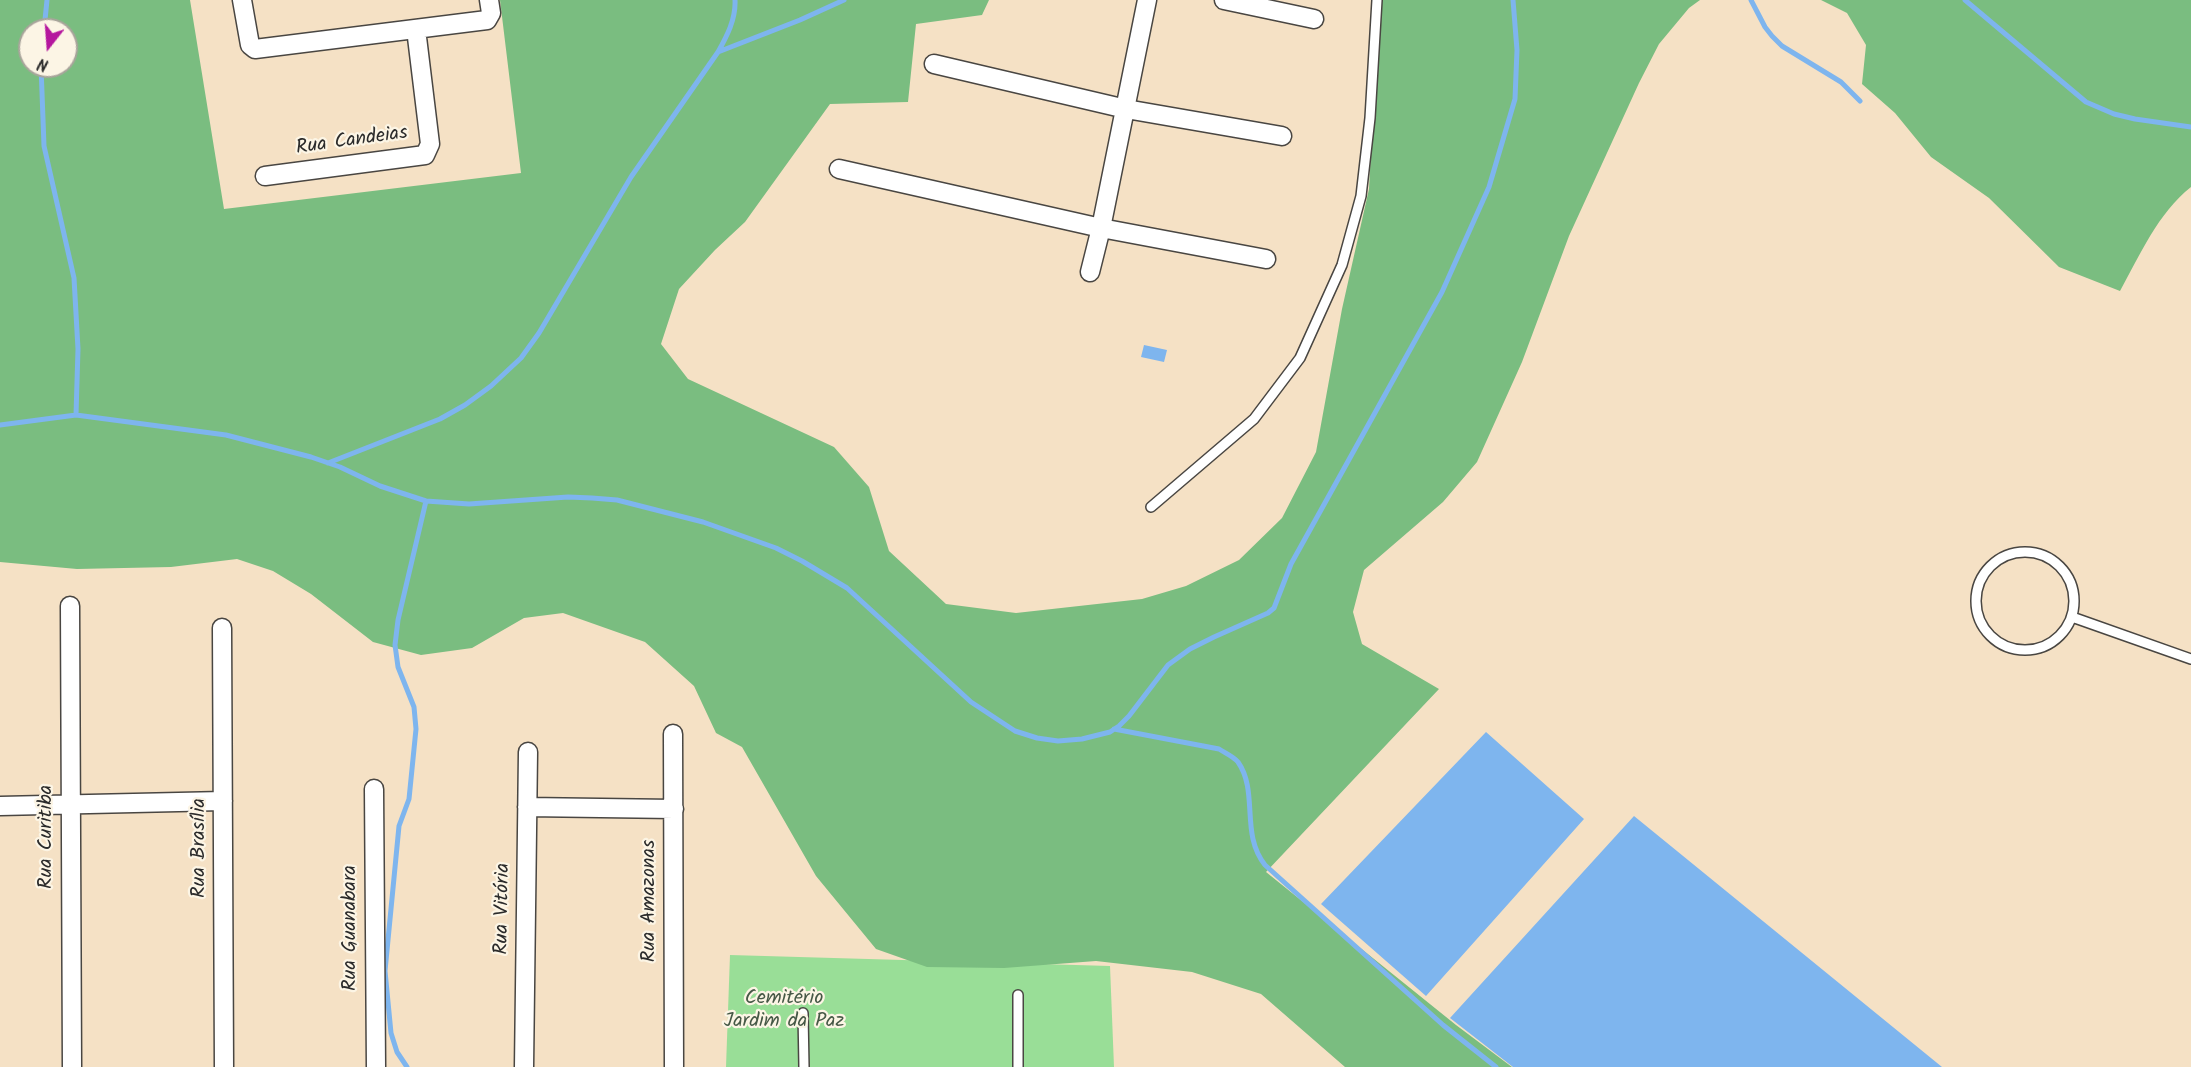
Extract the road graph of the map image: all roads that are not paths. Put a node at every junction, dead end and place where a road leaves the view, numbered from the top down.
1 (242, 0) edge
2 (489, 0) edge
3 (1148, 0) edge
4 (1224, 0) edge
5 (1377, 0) edge
6 (1314, 19) dead end
7 (416, 29) junction
8 (934, 64) dead end
9 (1126, 109) junction
10 (1282, 136) dead end
11 (839, 169) dead end
12 (265, 176) dead end
13 (1101, 228) junction
14 (1266, 259) dead end
15 (1090, 272) dead end
16 (1151, 507) dead end
17 (69, 606) dead end
18 (2072, 617) junction
19 (222, 628) dead end
20 (2191, 659) edge
21 (674, 734) dead end
22 (528, 752) dead end
23 (374, 789) dead end
24 (223, 801) junction
25 (70, 804) junction
26 (0, 806) edge
27 (527, 807) junction
28 (674, 808) junction
29 (1018, 994) dead end
30 (803, 1013) dead end
31 (72, 1067) edge
32 (224, 1067) edge
33 (376, 1067) edge
34 (524, 1067) edge
35 (674, 1067) edge
36 (804, 1067) edge
37 (1018, 1067) edge

1 - 7 street
2 - 7 street
3 - 9 street
4 - 6 street
5 - 16 lane
7 - 12 street, Rua Candeias
8 - 9 street
9 - 10 street
9 - 13 street
11 - 13 street
13 - 14 street
13 - 15 street
17 - 25 street, Rua Curitiba
18 - 18 lane
18 - 20 lane
19 - 24 street, Rua Brasília
21 - 28 street, Rua Amazonas
22 - 27 street, Rua Vitória
23 - 33 street, Rua Guanabara
24 - 25 street
24 - 32 street, Rua Brasília
25 - 26 street
25 - 31 street, Rua Curitiba
27 - 28 street
27 - 34 street, Rua Vitória
28 - 35 street, Rua Amazonas
29 - 37 lane
30 - 36 lane

